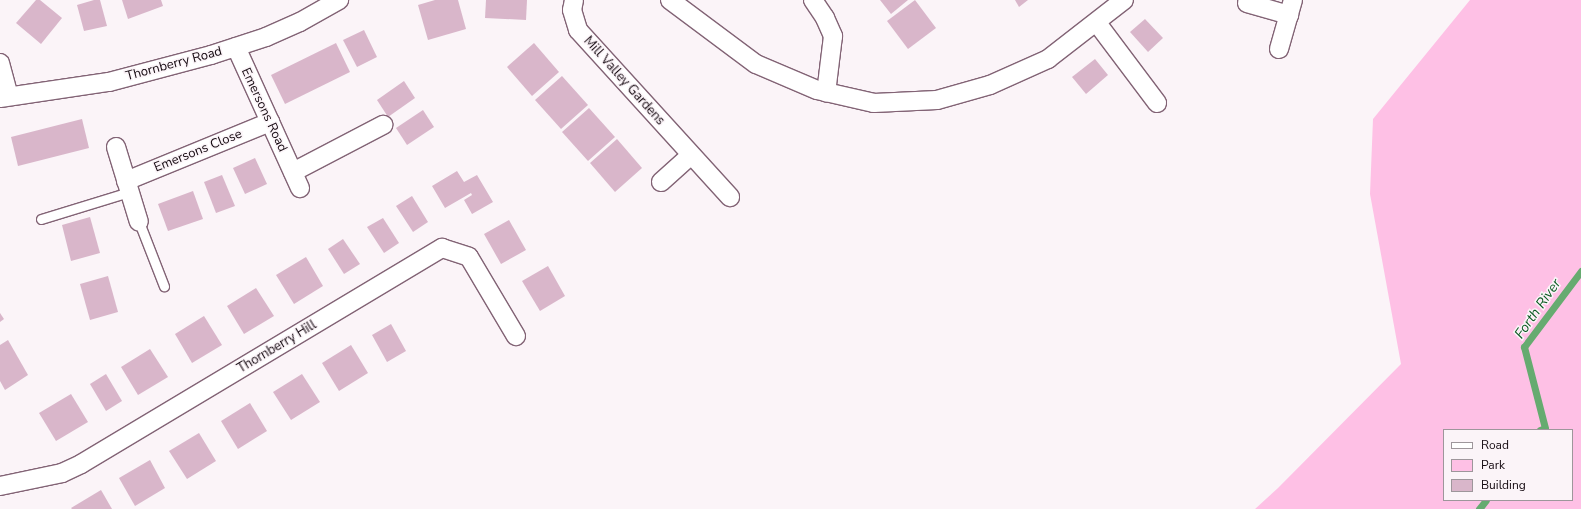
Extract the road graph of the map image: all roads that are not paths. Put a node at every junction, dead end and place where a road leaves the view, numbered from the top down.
1 (339, 0) edge
2 (574, 0) edge
3 (670, 0) edge
4 (813, 0) edge
5 (1124, 0) edge
6 (1247, 3) dead end
7 (1291, 8) edge
8 (1097, 23) junction
9 (236, 47) junction
10 (1279, 49) dead end
11 (0, 64) edge
12 (826, 94) junction
13 (5, 97) edge
14 (1157, 103) dead end
15 (270, 122) junction
16 (383, 125) dead end
17 (116, 146) dead end
18 (692, 155) junction
19 (661, 182) dead end
20 (128, 186) junction
21 (730, 197) dead end
22 (41, 219) dead end
23 (138, 222) joint
24 (164, 286) dead end
25 (516, 336) dead end
26 (0, 486) edge

1 - 9 street, Thornberry Road
2 - 18 street, Mill Valley Gardens
3 - 12 street
4 - 12 street
5 - 8 street
6 - 7 street
7 - 10 street
8 - 12 street
8 - 14 street
9 - 13 street, Thornberry Road
9 - 15 street, Emersons Road
11 - 13 street
15 - 16 street, Emersons Road
15 - 20 street, Emersons Close
17 - 20 street
18 - 19 street
18 - 21 street, Mill Valley Gardens
20 - 22 lane
20 - 23 street
23 - 24 lane
25 - 26 street, Thornberry Hill

